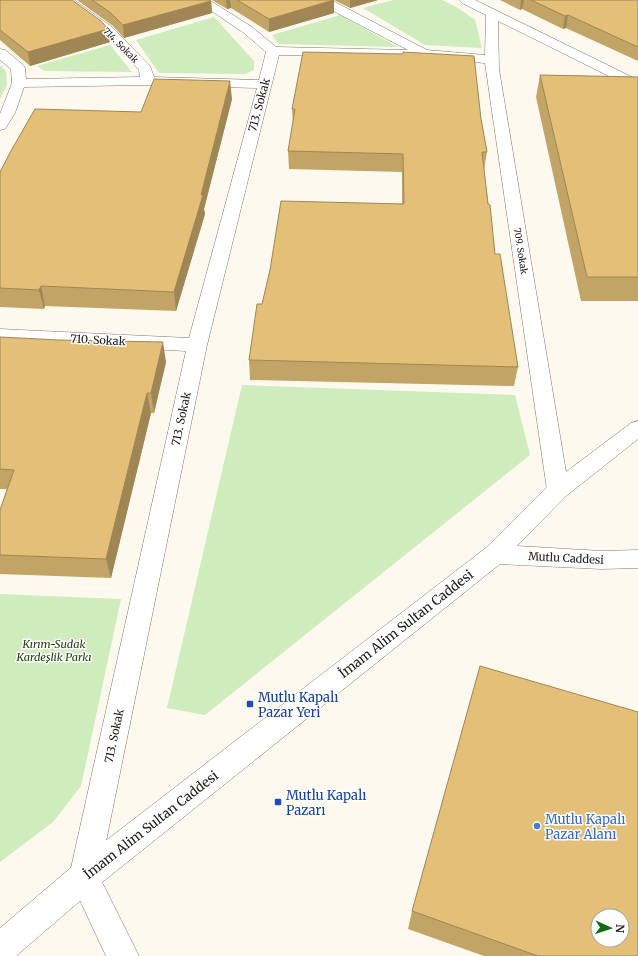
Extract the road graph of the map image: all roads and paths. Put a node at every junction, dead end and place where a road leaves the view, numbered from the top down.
1 (66, 0) edge
2 (201, 0) edge
3 (322, 0) edge
4 (466, 0) edge
5 (492, 12) junction
6 (273, 51) junction
7 (0, 53) edge
8 (426, 54) junction
9 (490, 59) junction
10 (148, 81) junction
11 (19, 83) junction
12 (264, 84) junction
13 (638, 85) edge
14 (2, 117) edge
15 (0, 335) edge
16 (197, 344) junction
17 (638, 428) edge
18 (558, 490) junction
19 (495, 554) junction
20 (638, 559) edge
21 (84, 877) junction
22 (0, 949) edge
23 (123, 956) edge

1 - 10 street, 714. Sokak
2 - 6 street
3 - 8 street
4 - 5 street
5 - 9 street, 709. Sokak
5 - 13 street
6 - 8 street
6 - 12 street, 713. Sokak
7 - 11 street
8 - 9 street
9 - 18 street, 709. Sokak
10 - 11 street
10 - 12 street
11 - 14 street
12 - 16 street, 713. Sokak
15 - 16 street, 710. Sokak
16 - 21 street, 713. Sokak
17 - 18 street, İmam Alim Sultan Caddesi
18 - 19 street, İmam Alim Sultan Caddesi
19 - 20 street, Mutlu Caddesi
19 - 21 street, İmam Alim Sultan Caddesi
21 - 22 street, İmam Alim Sultan Caddesi
21 - 23 street

